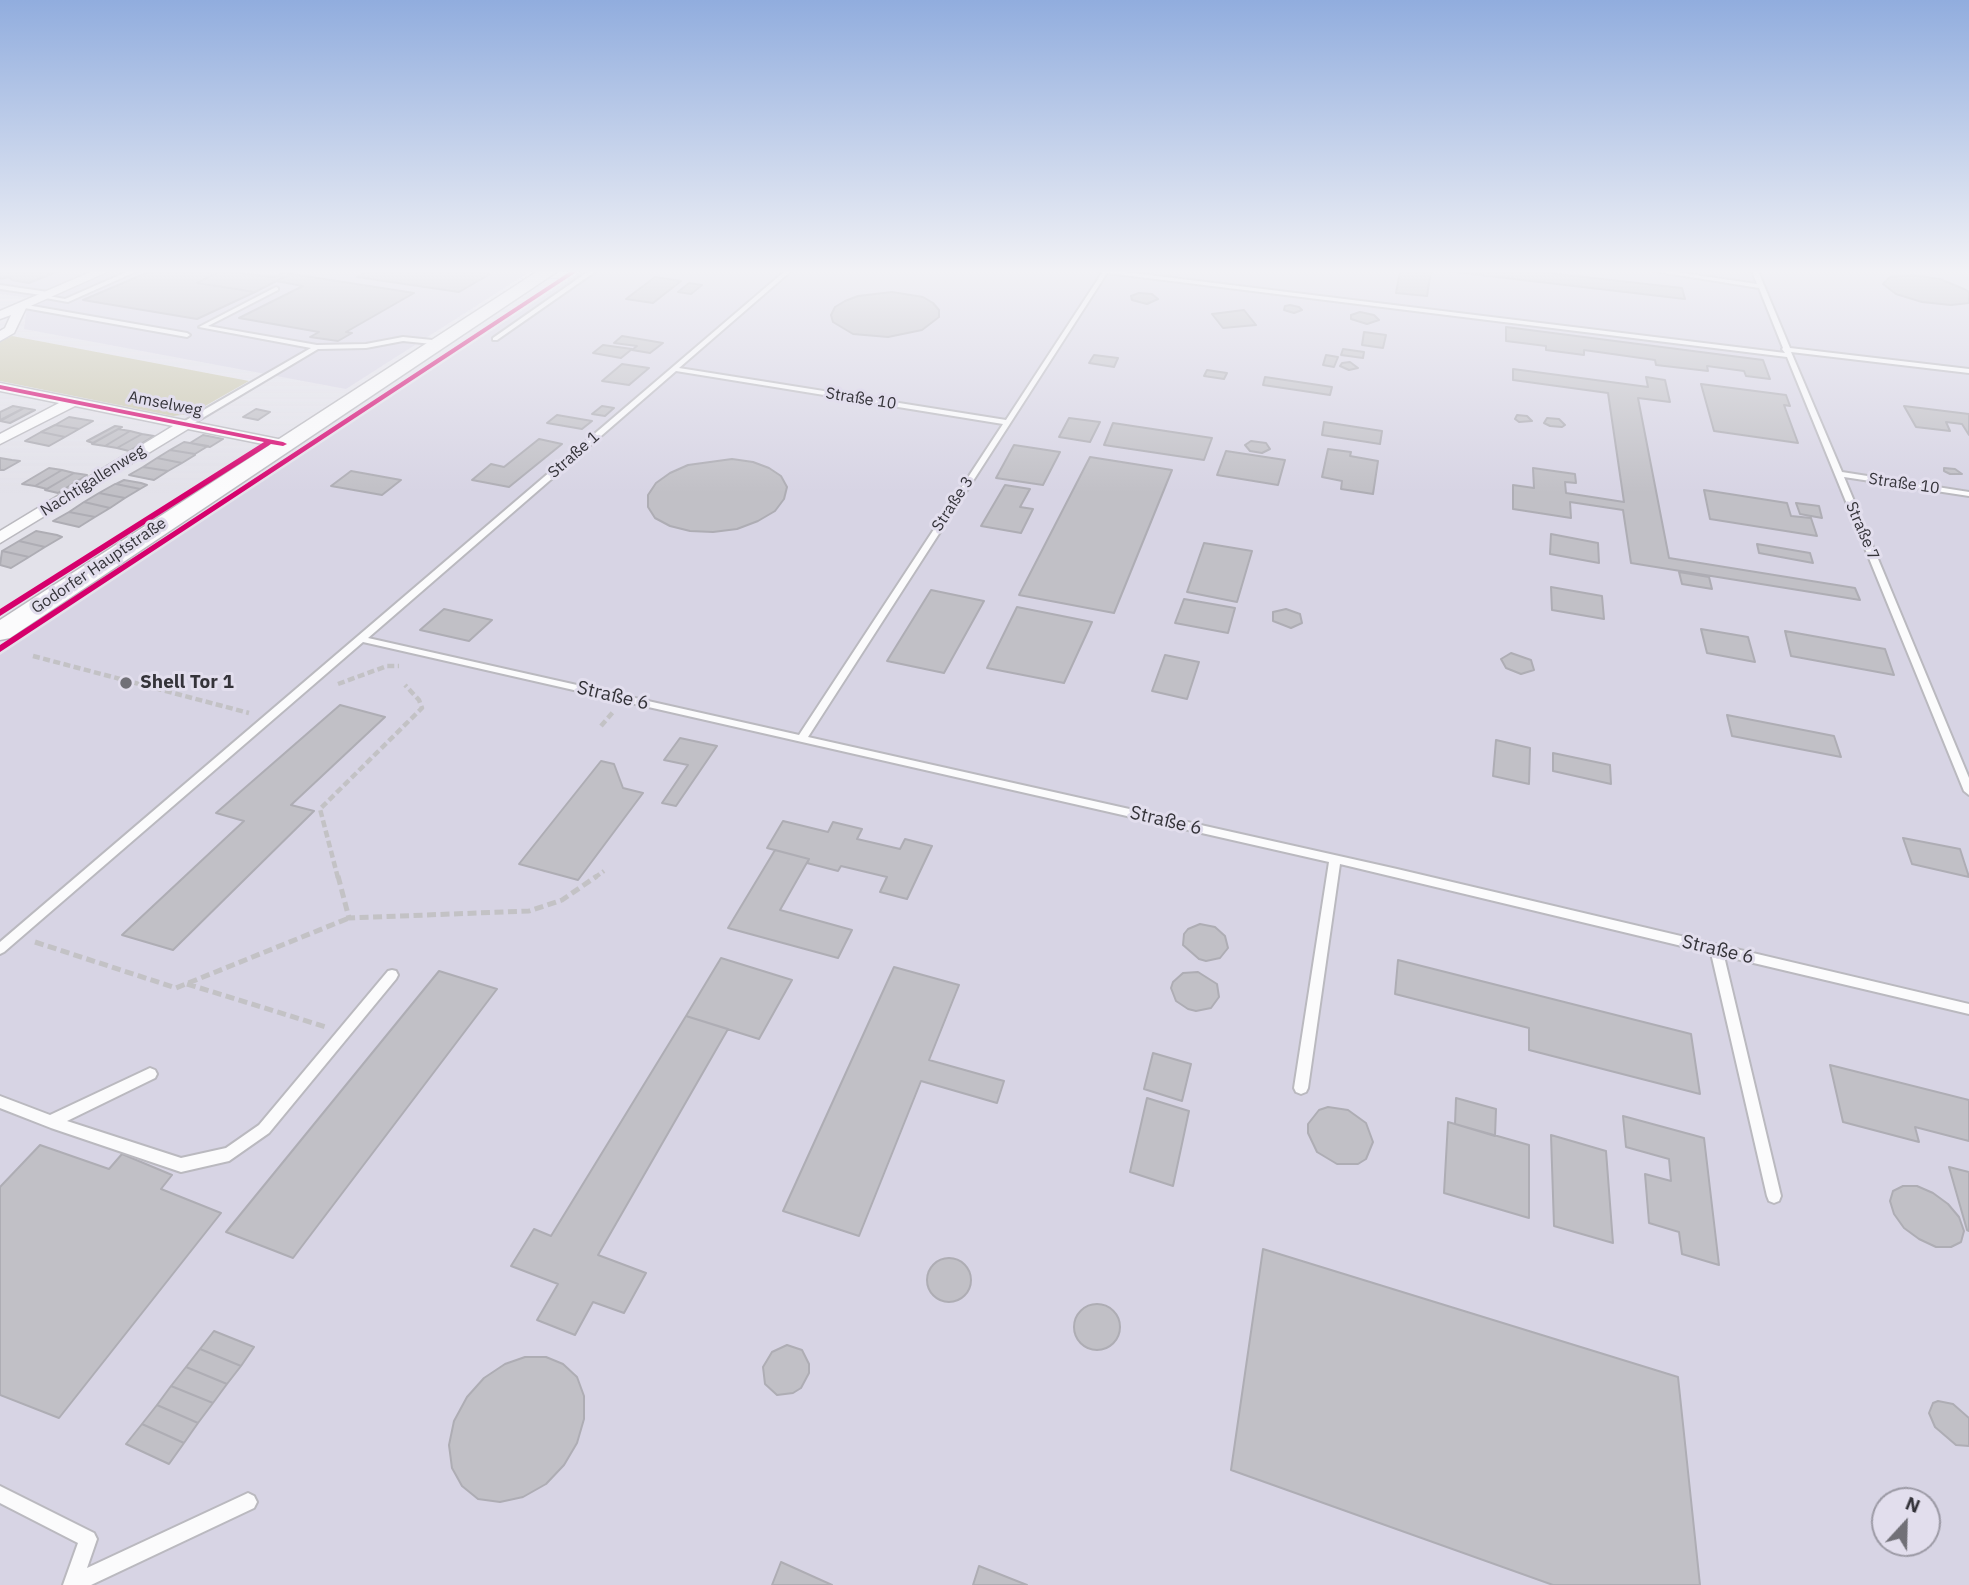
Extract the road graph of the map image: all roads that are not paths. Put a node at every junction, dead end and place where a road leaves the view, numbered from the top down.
1 (305, 345) edge
2 (371, 345) edge
3 (439, 345) edge
4 (702, 345) edge
5 (1056, 345) edge
6 (1726, 345) edge
7 (1783, 345) edge
8 (317, 347) junction
9 (1786, 352) junction
10 (674, 369) junction
11 (1969, 372) edge
12 (0, 387) edge
13 (72, 402) junction
14 (1006, 422) junction
15 (186, 424) junction
16 (0, 440) edge
17 (284, 444) junction
18 (1838, 474) junction
19 (1969, 494) edge
20 (0, 538) edge
21 (0, 632) edge
22 (361, 639) junction
23 (802, 738) junction
24 (1969, 791) edge
25 (1335, 859) junction
26 (0, 949) edge
27 (1716, 949) junction
28 (392, 975) dead end
29 (1969, 1009) edge
30 (149, 1074) dead end
31 (1301, 1088) dead end
32 (0, 1102) edge
33 (51, 1122) junction
34 (1774, 1196) dead end
35 (0, 1494) edge
36 (248, 1502) dead end
37 (72, 1585) edge

1 - 8 lane
2 - 8 lane
3 - 17 main road, Godorfer Hauptstraße
4 - 10 lane, Straße 1
5 - 14 lane, Straße 3
6 - 9 lane
7 - 9 lane, Straße 7
8 - 15 lane
9 - 11 lane
9 - 18 lane, Straße 7
10 - 14 lane, Straße 10
10 - 22 lane, Straße 1
12 - 13 street, Amselweg
13 - 15 street, Amselweg
13 - 16 street
14 - 23 lane, Straße 3
15 - 17 street, Amselweg
15 - 20 street, Nachtigallenweg
17 - 21 main road, Godorfer Hauptstraße
18 - 19 lane, Straße 10
18 - 24 lane, Straße 7
22 - 23 lane, Straße 6
22 - 26 lane, Straße 1
23 - 25 lane, Straße 6
25 - 27 lane, Straße 6
25 - 31 lane
27 - 29 lane, Straße 6
27 - 34 lane
28 - 33 lane
30 - 33 lane
32 - 33 lane
35 - 37 lane
36 - 37 lane

